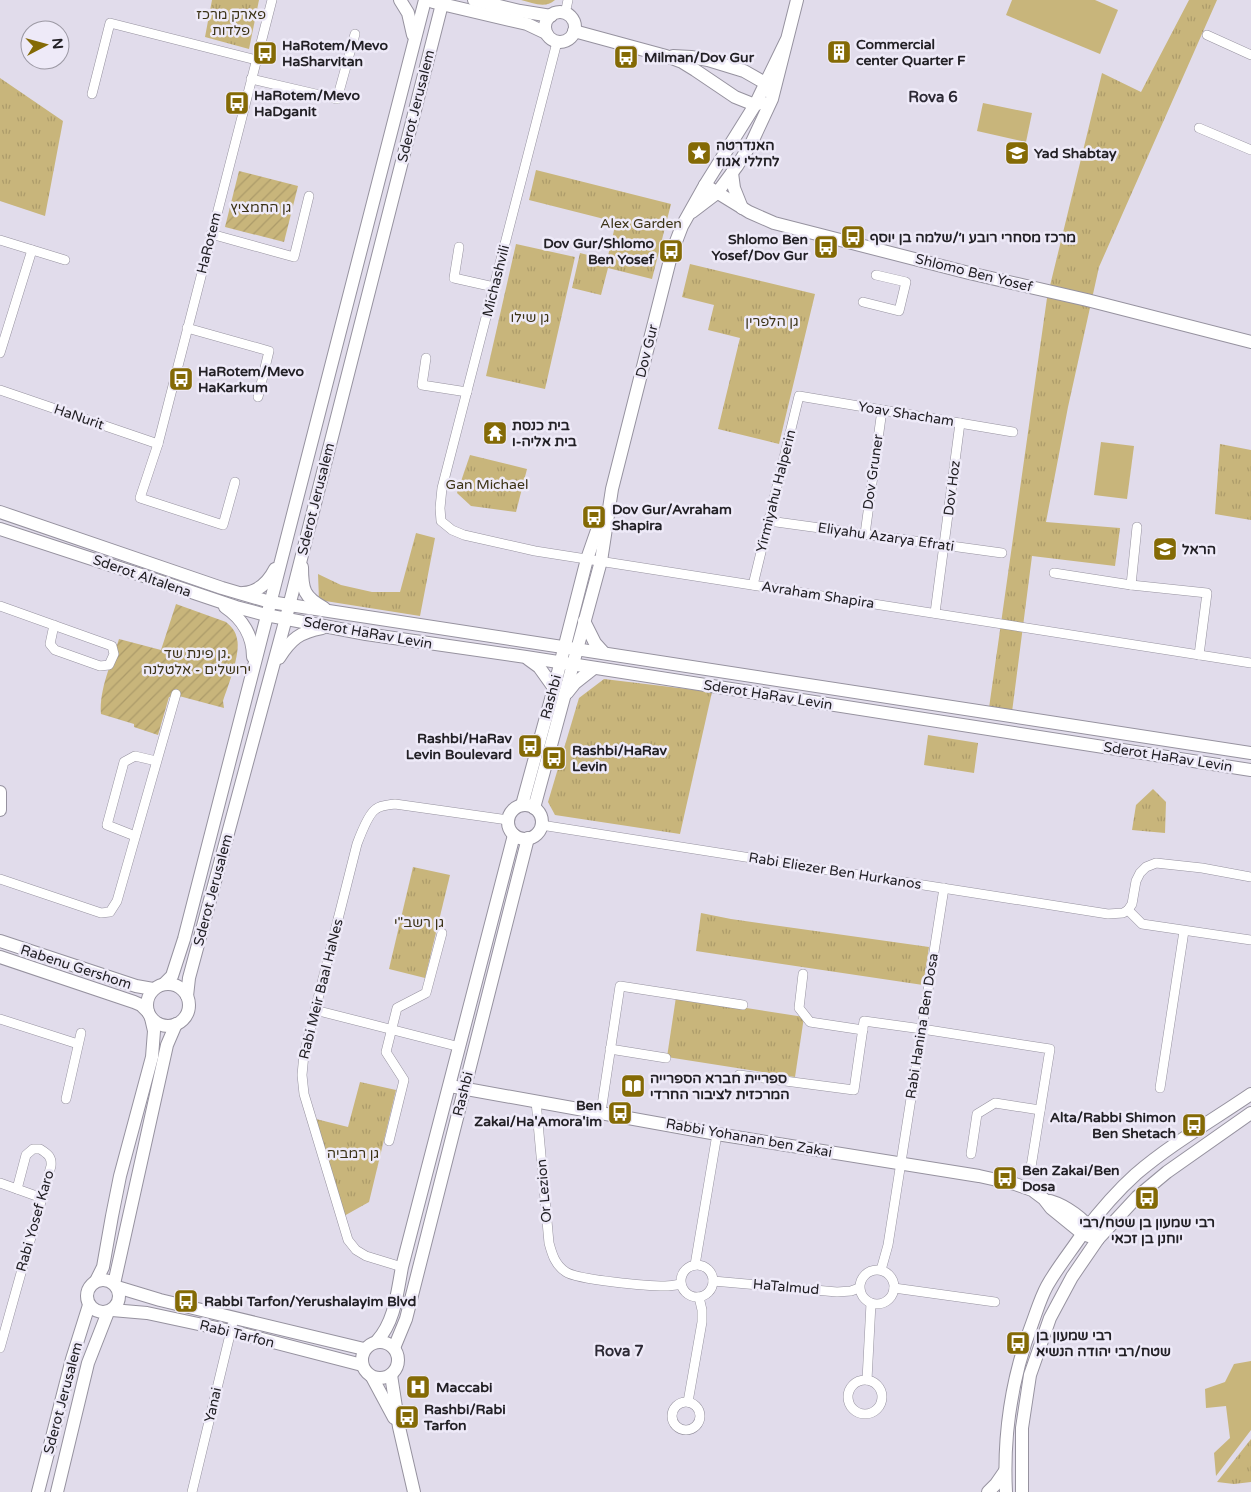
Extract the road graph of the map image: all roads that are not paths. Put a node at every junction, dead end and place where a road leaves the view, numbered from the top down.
1 (270, 0) edge
2 (400, 0) edge
3 (425, 0) edge
4 (474, 0) edge
5 (568, 0) edge
6 (797, 0) edge
7 (442, 2) edge
8 (465, 10) junction
9 (564, 14) junction
10 (551, 16) junction
11 (435, 30) junction
12 (574, 31) junction
13 (546, 33) junction
14 (355, 34) dead end
15 (1207, 35) dead end
16 (414, 42) junction
17 (557, 42) junction
18 (786, 42) junction
19 (1251, 55) edge
20 (666, 56) junction
21 (256, 60) junction
22 (776, 63) junction
23 (744, 72) junction
24 (251, 79) junction
25 (765, 83) junction
26 (92, 94) dead end
27 (735, 97) junction
28 (772, 99) junction
29 (755, 105) junction
30 (744, 123) junction
31 (1198, 128) dead end
32 (1250, 147) edge
33 (732, 173) junction
34 (705, 184) junction
35 (717, 193) junction
36 (309, 196) dead end
37 (742, 208) junction
38 (688, 215) junction
39 (211, 234) junction
40 (0, 240) edge
41 (459, 247) dead end
42 (32, 250) junction
43 (65, 260) dead end
44 (876, 274) dead end
45 (494, 288) junction
46 (863, 302) dead end
47 (187, 328) junction
48 (1251, 342) edge
49 (0, 353) edge
50 (426, 358) dead end
51 (0, 390) edge
52 (467, 392) junction
53 (799, 396) joint
54 (258, 397) dead end
55 (882, 410) junction
56 (960, 423) junction
57 (1013, 432) dead end
58 (158, 444) junction
59 (235, 482) dead end
60 (612, 489) junction
61 (0, 512) edge
62 (442, 521) joint
63 (769, 521) junction
64 (1137, 527) dead end
65 (0, 529) edge
66 (865, 534) junction
67 (944, 545) junction
68 (282, 553) junction
69 (303, 553) junction
70 (1002, 553) dead end
71 (587, 559) junction
72 (601, 561) junction
73 (1054, 573) dead end
74 (753, 585) junction
75 (1131, 585) junction
76 (236, 592) junction
77 (215, 600) junction
78 (270, 602) junction
79 (289, 605) junction
80 (0, 606) edge
81 (330, 611) junction
82 (935, 613) junction
83 (266, 615) junction
84 (286, 618) junction
85 (584, 622) junction
86 (54, 625) junction
87 (330, 627) junction
88 (564, 646) junction
89 (577, 649) junction
90 (604, 653) junction
91 (1199, 655) junction
92 (526, 657) junction
93 (560, 663) junction
94 (1251, 663) edge
95 (574, 665) junction
96 (273, 668) junction
97 (594, 668) junction
98 (252, 670) junction
99 (554, 688) junction
100 (176, 694) dead end
101 (564, 696) junction
102 (1251, 753) edge
103 (156, 762) junction
104 (1251, 770) edge
105 (0, 792) edge
106 (528, 806) junction
107 (0, 810) edge
108 (508, 820) junction
109 (541, 825) junction
110 (514, 835) junction
111 (135, 836) junction
112 (528, 838) junction
113 (1251, 876) edge
114 (0, 879) edge
115 (944, 888) junction
116 (1128, 910) junction
117 (1184, 931) junction
118 (442, 933) dead end
119 (1251, 940) edge
120 (0, 941) edge
121 (0, 957) edge
122 (803, 974) dead end
123 (159, 987) junction
124 (187, 996) junction
125 (743, 1004) dead end
126 (315, 1010) junction
127 (150, 1015) junction
128 (0, 1019) edge
129 (176, 1024) junction
130 (922, 1029) junction
131 (392, 1030) junction
132 (863, 1030) junction
133 (81, 1032) dead end
134 (78, 1044) junction
135 (460, 1047) junction
136 (610, 1049) junction
137 (666, 1058) dead end
138 (739, 1075) dead end
139 (450, 1086) junction
140 (1160, 1088) dead end
141 (465, 1089) junction
142 (1251, 1094) edge
143 (66, 1099) dead end
144 (536, 1101) junction
145 (1040, 1110) junction
146 (601, 1112) junction
147 (1251, 1113) edge
148 (717, 1134) junction
149 (389, 1140) dead end
150 (971, 1154) dead end
151 (901, 1164) junction
152 (1031, 1167) dead end
153 (0, 1183) edge
154 (17, 1189) junction
155 (42, 1198) junction
156 (1107, 1203) junction
157 (1067, 1214) junction
158 (1086, 1230) junction
159 (1098, 1239) junction
160 (1064, 1259) junction
161 (695, 1265) junction
162 (402, 1267) junction
163 (880, 1270) junction
164 (713, 1281) junction
165 (96, 1282) junction
166 (681, 1284) junction
167 (115, 1285) junction
168 (859, 1288) junction
169 (894, 1288) junction
170 (699, 1298) junction
171 (995, 1302) dead end
172 (871, 1303) junction
173 (89, 1305) junction
174 (110, 1311) junction
175 (234, 1318) junction
176 (3, 1320) edge
177 (231, 1332) junction
178 (377, 1341) junction
179 (0, 1348) edge
180 (394, 1348) junction
181 (364, 1349) junction
182 (362, 1364) junction
183 (391, 1374) junction
184 (372, 1376) junction
185 (867, 1380) dead end
186 (688, 1402) dead end
187 (399, 1427) junction
188 (1005, 1471) junction
189 (38, 1492) edge
190 (57, 1492) edge
191 (192, 1492) edge
192 (414, 1492) edge
193 (988, 1492) edge
194 (1006, 1492) edge
195 (1022, 1492) edge

1 - 21 street, HaRotem
2 - 16 street
3 - 7 street
3 - 16 street, Sderot Jerusalem
4 - 10 street
5 - 9 street
6 - 18 street, Dov Gur
7 - 8 street
7 - 11 street, Sderot Jerusalem
8 - 11 street
8 - 13 street
9 - 10 street
9 - 12 street
10 - 13 street
11 - 69 street, Sderot Jerusalem
12 - 17 street
12 - 20 street
13 - 17 street
14 - 24 street
15 - 19 street
16 - 68 street, Sderot Jerusalem
17 - 45 street, Michashvili
18 - 22 street, Dov Gur
18 - 28 street, Dov Gur
20 - 23 street
20 - 27 street
21 - 24 street, HaRotem
21 - 26 street
22 - 23 street
22 - 25 street, Dov Gur
23 - 25 street
24 - 39 street, HaRotem
25 - 28 street
25 - 29 street, Dov Gur
27 - 29 street
27 - 30 street
28 - 29 street
28 - 33 street, Dov Gur
29 - 30 street, Dov Gur
30 - 34 street, Dov Gur
31 - 32 street
33 - 35 street, Dov Gur
33 - 37 street
34 - 35 street, Shlomo Ben Yosef
34 - 38 street, Dov Gur
35 - 37 street, Shlomo Ben Yosef
35 - 38 street, Dov Gur
36 - 39 street
37 - 48 street, Shlomo Ben Yosef
38 - 60 street, Dov Gur
39 - 47 street, HaRotem
40 - 42 street
41 - 45 street
42 - 43 street
42 - 49 street
44 - 46 street
45 - 52 street, Michashvili
47 - 54 street
47 - 58 street, HaRotem
50 - 52 street
51 - 58 street, HaNurit
52 - 62 street, Michashvili
53 - 55 street, Yoav Shacham
53 - 63 street, Yirmiyahu Halperin
55 - 56 street, Yoav Shacham
55 - 66 street, Dov Gruner
56 - 57 street, Yoav Shacham
56 - 67 street, Dov Hoz
58 - 59 street, HaRotem
60 - 71 street, Dov Gur
60 - 72 street, Dov Gur
61 - 76 street, Sderot Altalena
62 - 71 street, Avraham Shapira
63 - 66 street, Eliyahu Azarya Efrati
63 - 74 street, Yirmiyahu Halperin
64 - 75 street
65 - 77 street, Sderot Altalena
66 - 67 street, Eliyahu Azarya Efrati
67 - 70 street, Eliyahu Azarya Efrati
67 - 82 street, Dov Hoz
68 - 76 street
68 - 78 street, Sderot Jerusalem
69 - 79 street, Sderot Jerusalem
69 - 81 street
71 - 72 street, Avraham Shapira
71 - 88 street, Dov Gur
72 - 74 street, Avraham Shapira
72 - 85 street, Dov Gur
73 - 75 street
74 - 82 street, Avraham Shapira
75 - 91 street
76 - 78 street, Sderot Altalena
77 - 83 street, Sderot Altalena
77 - 98 street
78 - 79 street, Sderot Altalena
78 - 83 street, Sderot Jerusalem
79 - 81 street, Sderot Altalena
79 - 84 street, Sderot Jerusalem
80 - 86 street
81 - 88 street, Sderot HaRav Levin
82 - 91 street, Avraham Shapira
83 - 84 street, Sderot Altalena
83 - 98 street, Sderot Jerusalem
84 - 87 street, Sderot HaRav Levin
84 - 96 street, Sderot Jerusalem
85 - 89 street, Dov Gur
85 - 90 street
86 - 86 street
87 - 92 street, Sderot HaRav Levin
87 - 96 street
88 - 89 street, Sderot HaRav Levin
88 - 93 street, Rashbi
89 - 90 street, Sderot HaRav Levin
89 - 95 street, Dov Gur
90 - 102 street, Sderot HaRav Levin
91 - 94 street, Avraham Shapira
92 - 93 street, Sderot HaRav Levin
92 - 99 street
93 - 95 street, Sderot HaRav Levin
93 - 99 street, Rashbi
95 - 97 street, Sderot HaRav Levin
95 - 101 street, Rashbi
96 - 124 street, Sderot Jerusalem
97 - 101 street
97 - 104 street, Sderot HaRav Levin
98 - 123 street, Sderot Jerusalem
99 - 106 street, Rashbi
100 - 103 street
101 - 106 street, Rashbi
103 - 111 street
103 - 111 street
105 - 107 street
106 - 108 street
106 - 109 street
108 - 110 street
108 - 126 street, Rabi Meir Baal HaNes
109 - 112 street
109 - 115 street, Rabi Eliezer Ben Hurkanos
110 - 112 street
110 - 135 street, Rashbi
111 - 114 street
112 - 141 street, Rashbi
113 - 116 street
115 - 116 street, Rabi Eliezer Ben Hurkanos
115 - 130 street, Rabi Hanina Ben Dosa
116 - 117 street
117 - 119 street
117 - 140 street
118 - 131 street
120 - 123 street, Rabenu Gershom
121 - 127 street, Rabenu Gershom
122 - 132 street
123 - 124 street
123 - 127 street
124 - 129 street
125 - 136 street
126 - 131 street
126 - 162 street, Rabi Meir Baal HaNes
127 - 129 street
127 - 165 street
128 - 134 street
129 - 167 street
130 - 132 street
130 - 145 street
130 - 151 street, Rabi Hanina Ben Dosa
131 - 135 street
131 - 149 street
132 - 138 street
133 - 134 street
134 - 143 street
135 - 139 street, Rashbi
136 - 137 street
136 - 146 street
139 - 141 street, Rabbi Yohanan ben Zakai
139 - 162 street, Rashbi
141 - 144 street, Rabbi Yohanan ben Zakai
141 - 180 street, Rashbi
142 - 156 street
144 - 146 street, Rabbi Yohanan ben Zakai
144 - 166 street, Or Lezion
145 - 150 street
145 - 152 street
146 - 148 street, Rabbi Yohanan ben Zakai
147 - 159 street
148 - 151 street, Rabbi Yohanan ben Zakai
148 - 161 street
151 - 157 street, Rabbi Yohanan ben Zakai
151 - 163 street, Rabi Hanina Ben Dosa
153 - 154 street
154 - 155 street
154 - 155 street, Rabi Yosef Karo
155 - 176 street, Rabi Yosef Karo
156 - 157 street
156 - 158 street
157 - 158 street, Rabbi Yohanan ben Zakai
157 - 160 street
158 - 159 street, Rabbi Yohanan ben Zakai
158 - 160 street
159 - 195 street
160 - 188 street
161 - 164 street
161 - 166 street
162 - 178 street, Rashbi
163 - 168 street
163 - 169 street
164 - 168 street, HaTalmud
164 - 170 street
165 - 167 street
165 - 173 street
166 - 170 street
167 - 174 street
167 - 175 street, Rabi Tarfon
168 - 172 street
169 - 171 street
169 - 172 street
170 - 186 street
172 - 185 street
173 - 174 street
173 - 189 street, Sderot Jerusalem
174 - 177 street, Rabi Tarfon
174 - 190 street, Sderot Jerusalem
175 - 177 street, Yanai
175 - 181 street, Rabi Tarfon
176 - 179 street, Rabi Yosef Karo
177 - 182 street, Rabi Tarfon
177 - 191 street, Yanai
178 - 180 street
178 - 181 street
180 - 183 street
181 - 182 street
182 - 184 street
183 - 184 street
183 - 187 street
184 - 187 street
187 - 192 street
188 - 193 street
188 - 194 street

